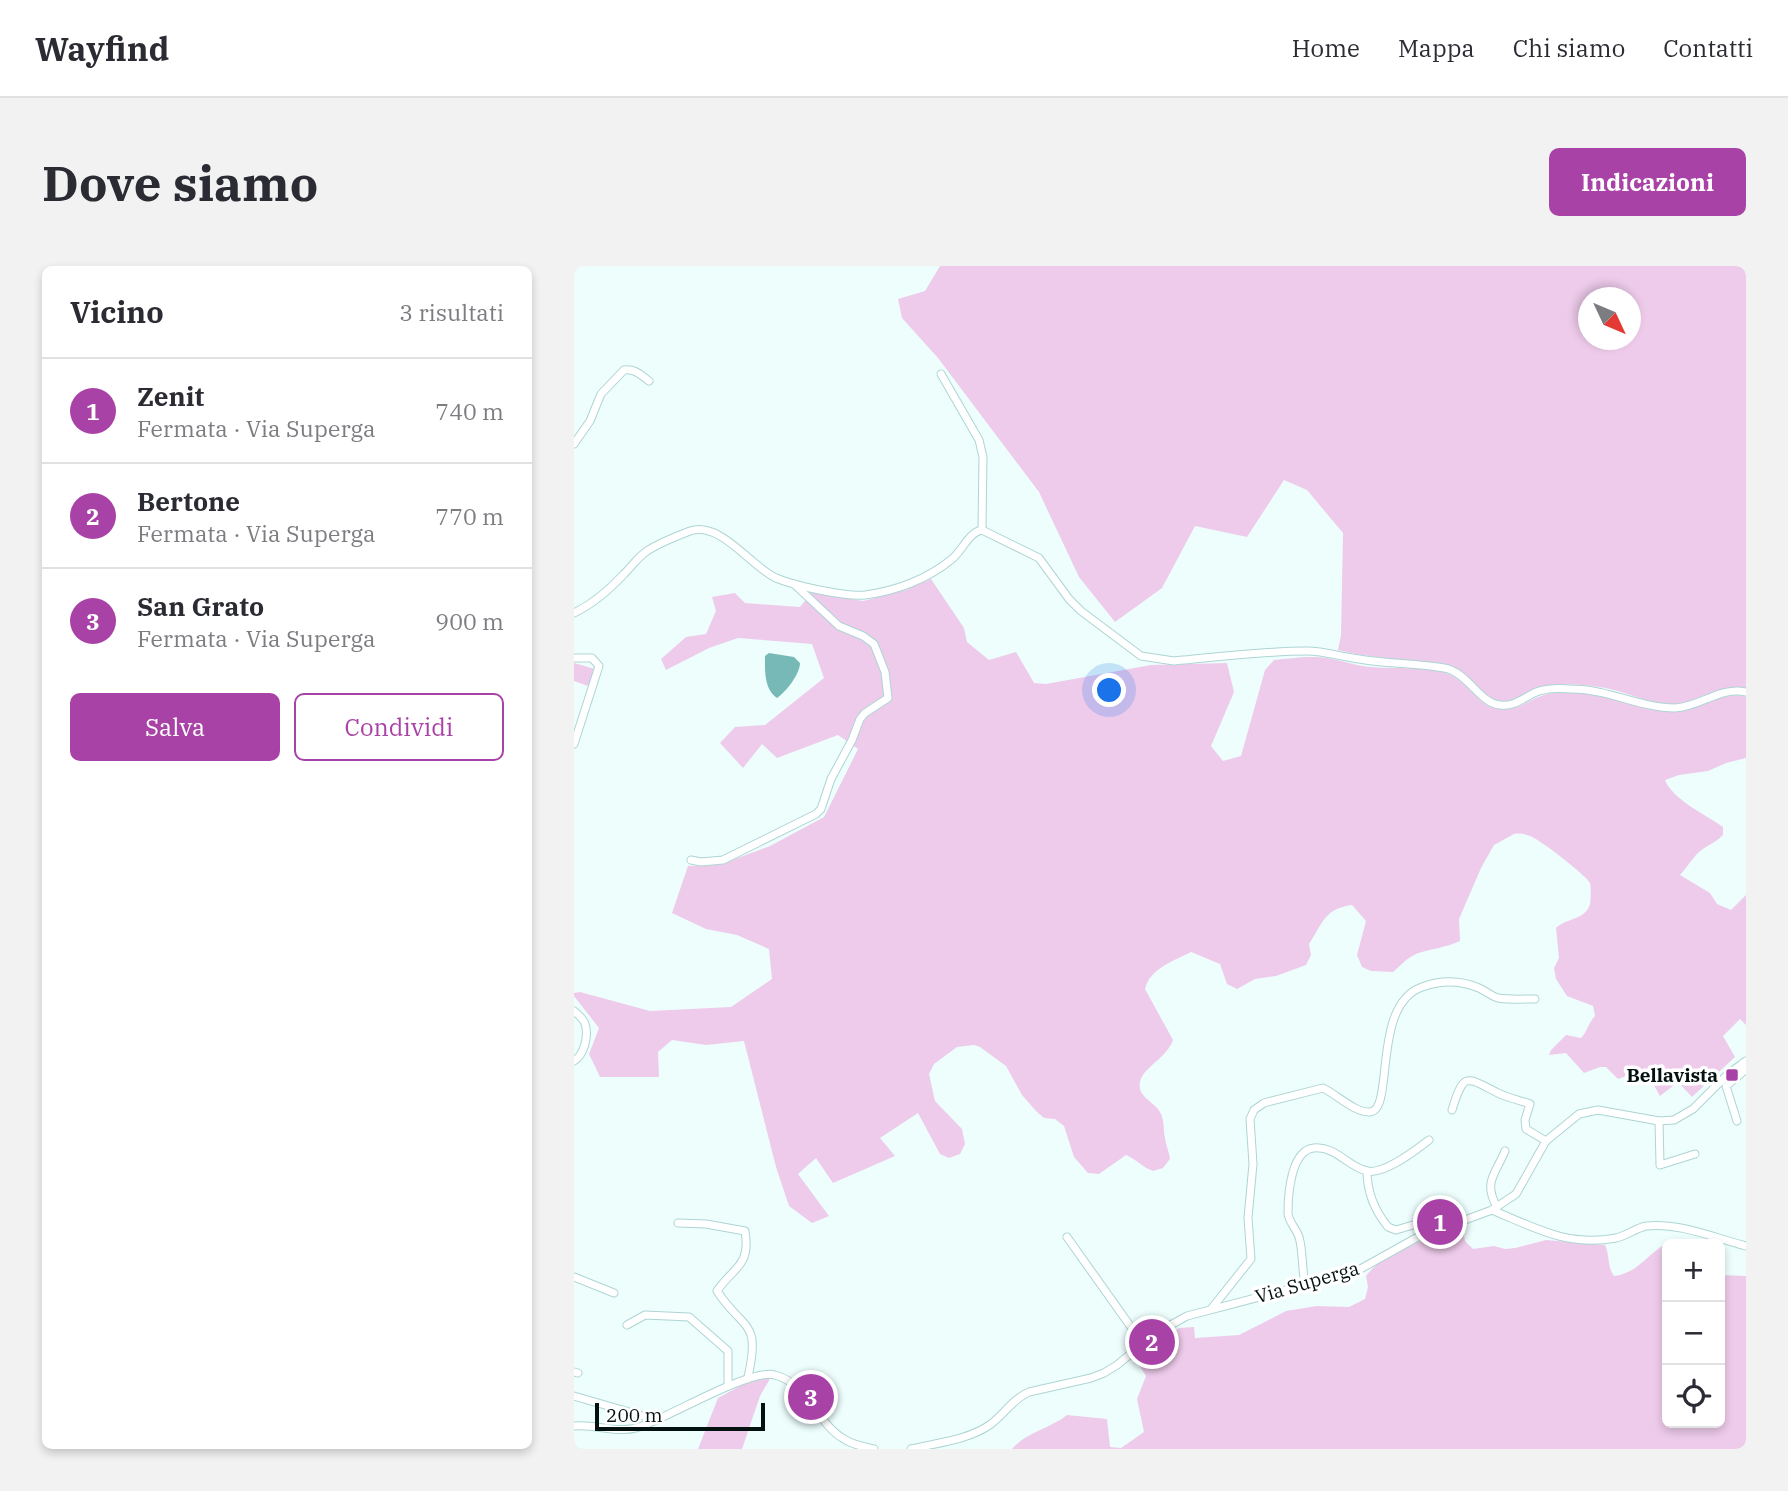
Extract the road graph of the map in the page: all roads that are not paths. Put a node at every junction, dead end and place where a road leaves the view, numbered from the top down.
1 (941, 374) dead end
2 (649, 381) dead end
3 (574, 444) edge
4 (982, 530) junction
5 (794, 583) junction
6 (574, 612) edge
7 (574, 658) edge
8 (1746, 692) edge
9 (574, 744) edge
10 (691, 860) dead end
11 (1535, 999) dead end
12 (574, 1012) edge
13 (574, 1061) edge
14 (1745, 1062) edge
15 (1452, 1110) dead end
16 (1660, 1121) junction
17 (1737, 1121) dead end
18 (1429, 1140) dead end
19 (1546, 1141) junction
20 (1505, 1151) dead end
21 (1695, 1154) dead end
22 (1367, 1171) junction
23 (1495, 1208) junction
24 (678, 1223) dead end
25 (1413, 1225) dead end
26 (1067, 1237) dead end
27 (1746, 1247) edge
28 (574, 1277) edge
29 (1305, 1285) junction
30 (614, 1293) dead end
31 (1212, 1309) junction
32 (627, 1325) dead end
33 (1143, 1344) junction
34 (748, 1377) junction
35 (728, 1386) junction
36 (574, 1396) edge
37 (658, 1420) junction
38 (574, 1426) edge
39 (874, 1449) edge
40 (911, 1449) edge

1 - 4 street
2 - 3 street
4 - 5 street
4 - 8 street
5 - 6 street
5 - 10 street
7 - 9 street
11 - 31 street
12 - 13 street
14 - 16 street
14 - 17 street
15 - 19 street
16 - 19 street, Via Superga
16 - 21 street
18 - 22 street
19 - 23 street, Via Superga
20 - 23 street
22 - 25 street
22 - 29 street
23 - 27 street
23 - 29 street, Via Superga
24 - 34 street
26 - 33 street
28 - 30 street
29 - 31 street, Via Superga
31 - 33 street, Via Superga
32 - 35 street
33 - 40 street, Via Superga
34 - 35 street
34 - 39 street
35 - 37 street
36 - 37 street
37 - 38 street

